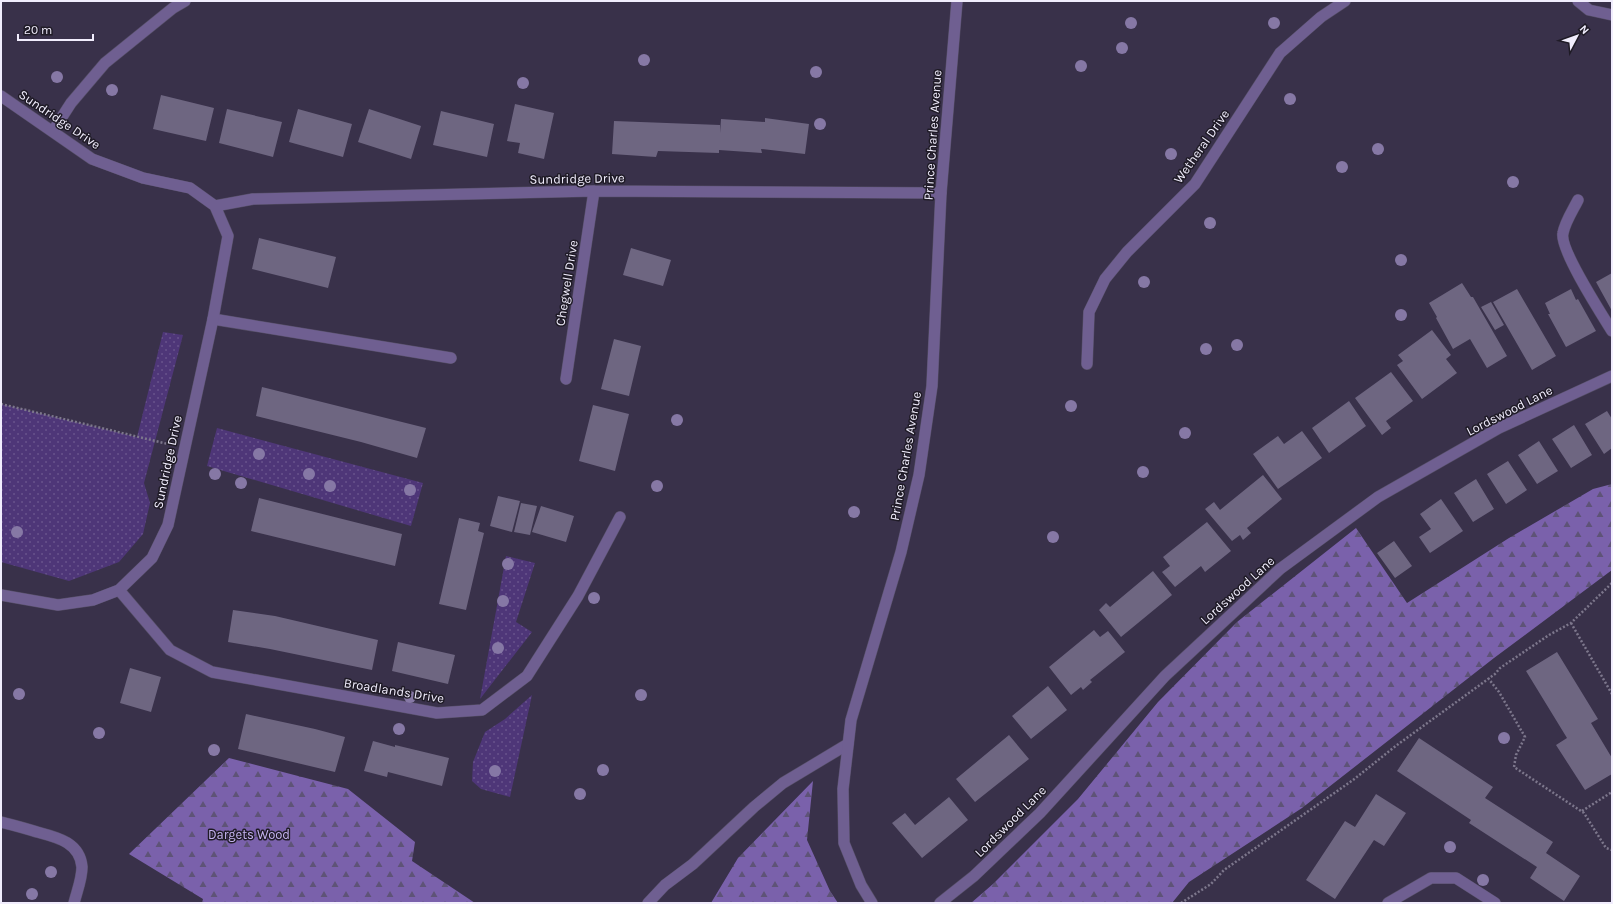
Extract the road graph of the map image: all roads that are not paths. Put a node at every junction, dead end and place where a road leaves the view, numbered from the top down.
1 (185, 1) edge
2 (957, 1) edge
3 (1345, 1) edge
4 (1578, 1) edge
5 (1612, 15) edge
6 (1, 96) edge
7 (53, 131) junction
8 (594, 191) junction
9 (941, 193) junction
10 (1578, 200) dead end
11 (215, 206) junction
12 (213, 319) junction
13 (1612, 331) edge
14 (451, 358) dead end
15 (1087, 364) dead end
16 (1612, 376) edge
17 (566, 379) dead end
18 (620, 517) dead end
19 (119, 590) junction
20 (1, 595) edge
21 (848, 744) junction
22 (1, 822) edge
23 (74, 903) edge
24 (648, 903) edge
25 (872, 903) edge
26 (940, 903) edge
27 (1388, 903) edge
28 (1495, 903) edge

1 - 7 street
2 - 9 street, Prince Charles Avenue
3 - 15 street, Wetheral Drive
4 - 5 street
6 - 7 street, Sundridge Drive
7 - 11 street, Sundridge Drive
8 - 9 street, Sundridge Drive
8 - 11 street, Sundridge Drive
8 - 17 street, Chegwell Drive
9 - 21 street, Prince Charles Avenue
10 - 13 street
11 - 12 street, Sundridge Drive
12 - 14 street
12 - 19 street, Sundridge Drive
16 - 26 street, Lordswood Lane
18 - 19 street, Broadlands Drive
19 - 20 street, Sundridge Drive
21 - 24 street
21 - 25 street, Prince Charles Avenue
22 - 23 street
27 - 28 street

